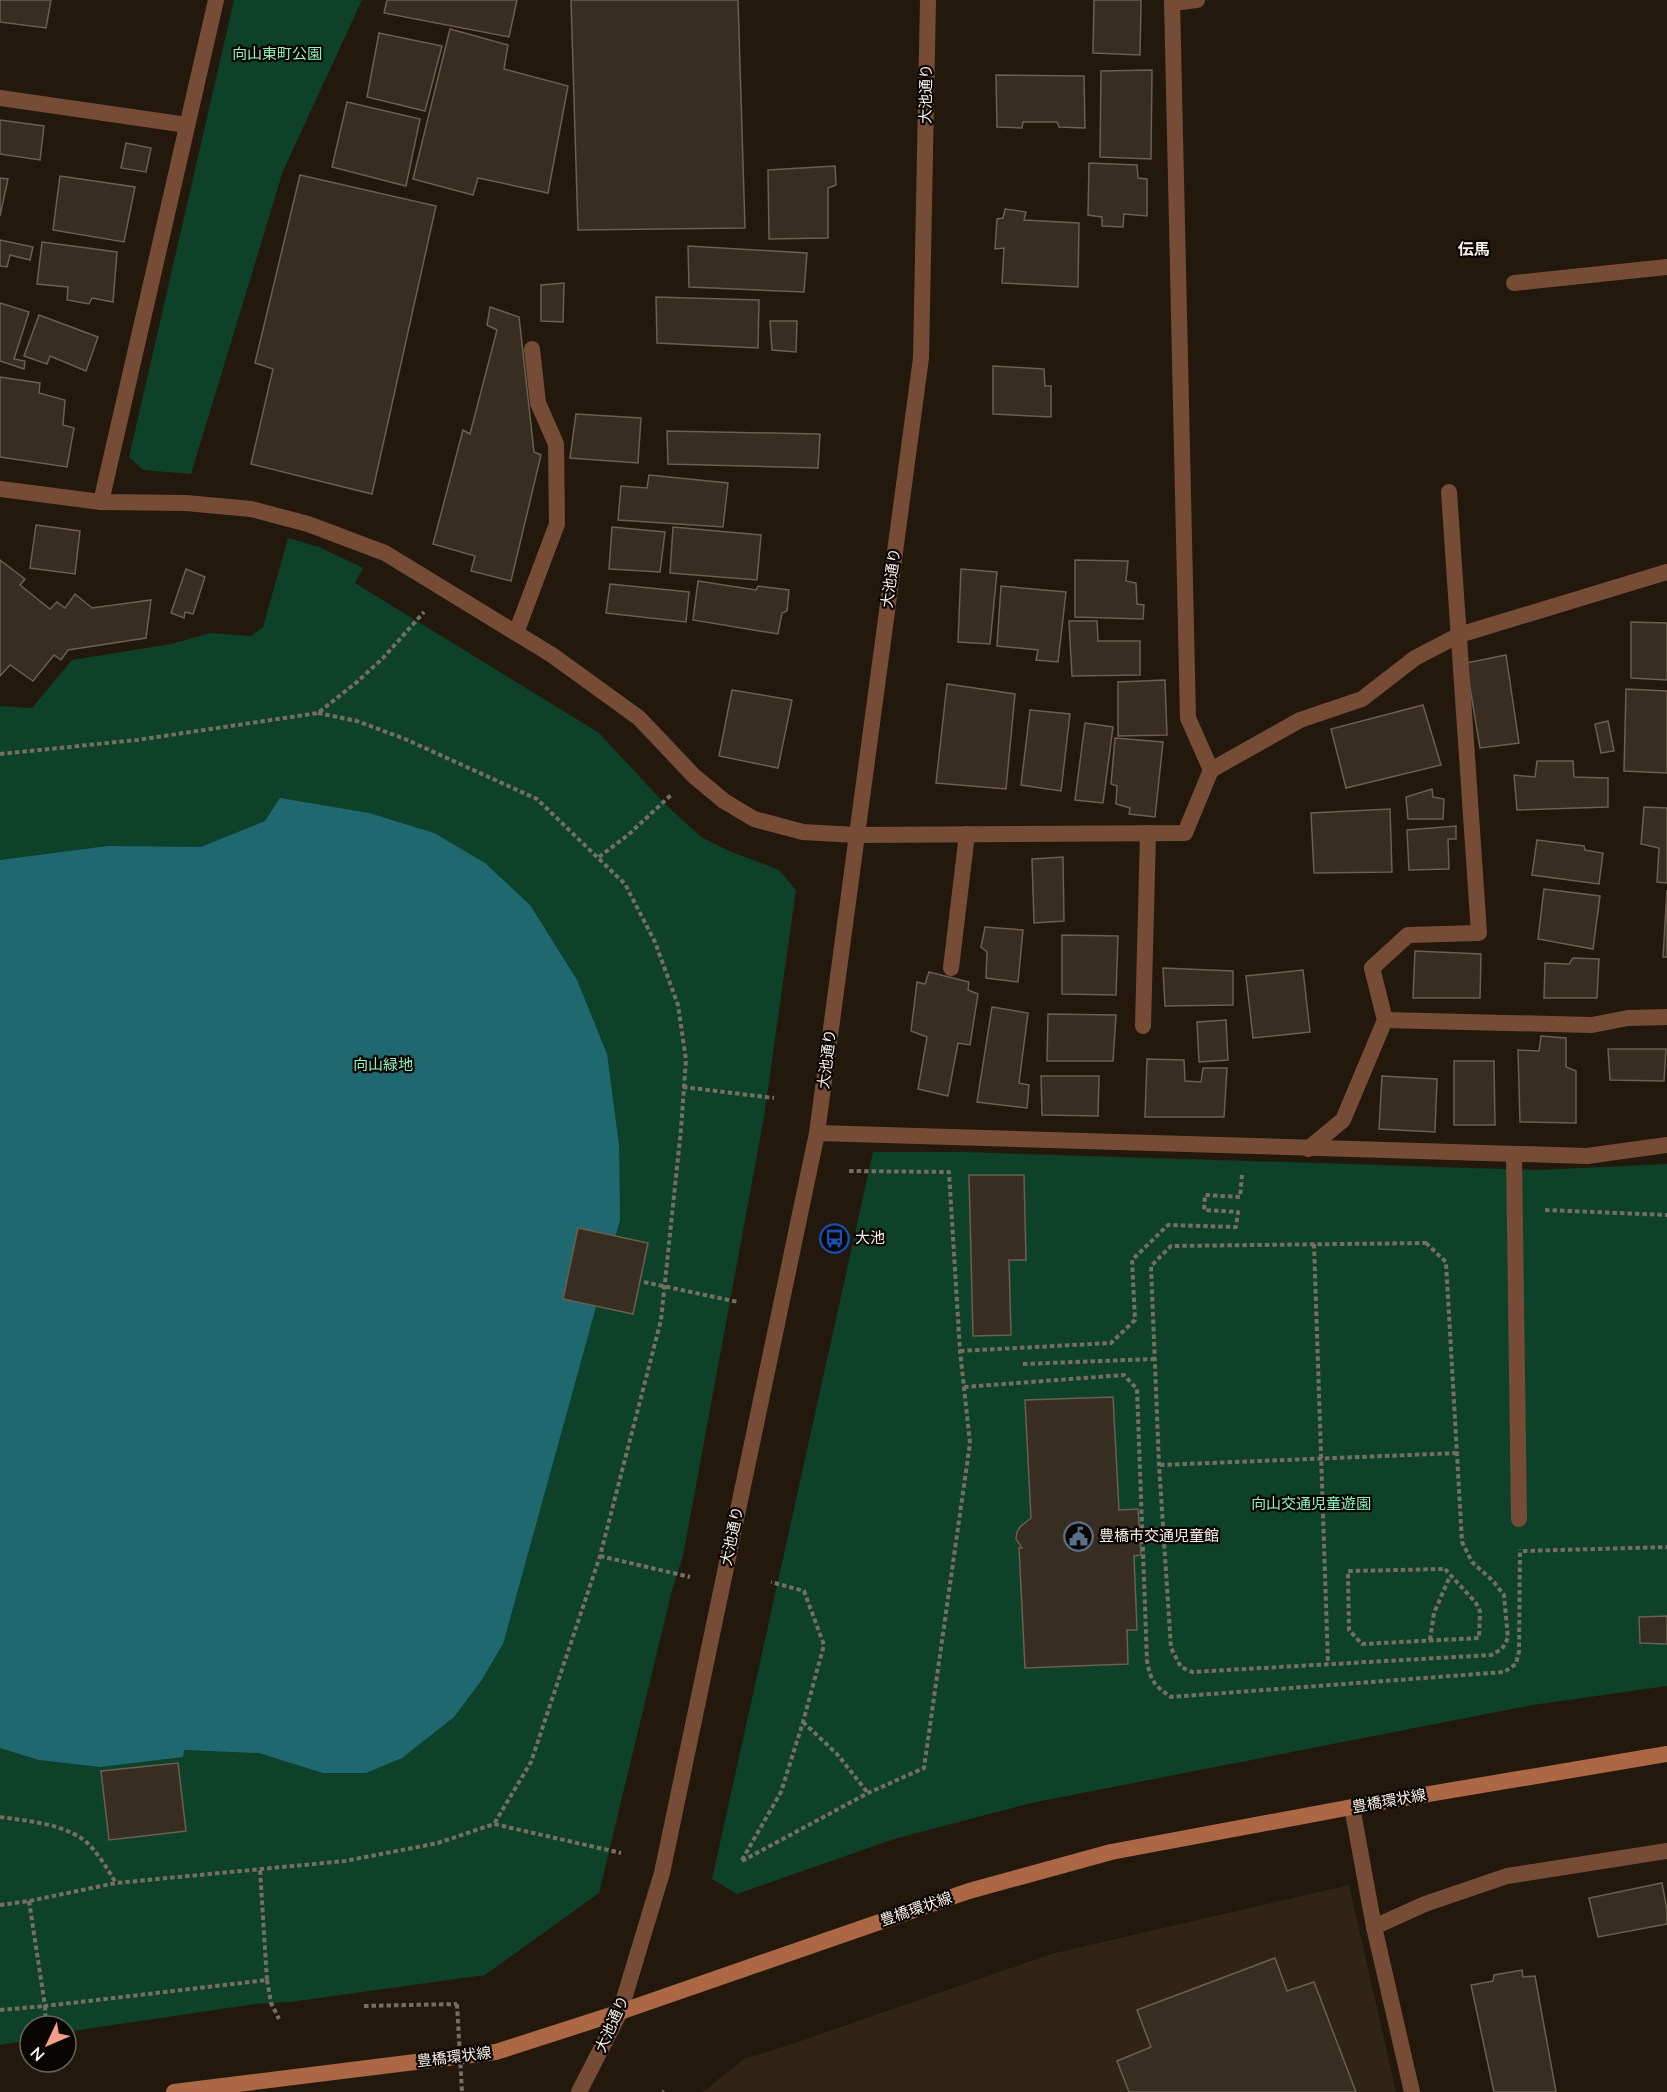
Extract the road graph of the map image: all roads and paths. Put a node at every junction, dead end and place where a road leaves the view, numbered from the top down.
1 (216, 0) edge
2 (928, 0) edge
3 (1197, 0) edge
4 (1172, 2) edge
5 (0, 98) edge
6 (187, 125) junction
7 (1667, 267) edge
8 (1514, 283) dead end
9 (532, 349) dead end
10 (0, 489) edge
11 (1449, 492) dead end
12 (101, 502) junction
13 (1667, 572) edge
14 (424, 612) dead end
15 (516, 633) junction
16 (1460, 635) junction
17 (318, 713) junction
18 (0, 754) edge
19 (1211, 770) junction
20 (671, 795) dead end
21 (1148, 833) junction
22 (967, 834) junction
23 (856, 835) junction
24 (599, 857) junction
25 (951, 968) dead end
26 (1667, 1017) edge
27 (1386, 1020) junction
28 (1143, 1026) dead end
29 (682, 1087) junction
30 (774, 1098) dead end
31 (817, 1133) junction
32 (1667, 1145) edge
33 (1308, 1149) junction
34 (1514, 1154) junction
35 (849, 1171) dead end
36 (1240, 1197) dead end
37 (1515, 1208) junction
38 (1667, 1215) edge
39 (1314, 1244) junction
40 (644, 1282) dead end
41 (664, 1287) junction
42 (738, 1302) dead end
43 (960, 1351) junction
44 (1154, 1359) junction
45 (1023, 1364) dead end
46 (964, 1387) junction
47 (1459, 1453) junction
48 (1321, 1457) junction
49 (1159, 1465) junction
50 (1519, 1519) joint
51 (1667, 1547) edge
52 (1520, 1551) junction
53 (600, 1556) junction
54 (690, 1576) dead end
55 (1450, 1576) junction
56 (771, 1582) dead end
57 (1430, 1641) junction
58 (1328, 1664) junction
59 (803, 1722) junction
60 (1667, 1754) edge
61 (868, 1793) junction
62 (1352, 1807) junction
63 (0, 1816) edge
64 (494, 1824) junction
65 (1667, 1851) edge
66 (621, 1853) dead end
67 (260, 1870) junction
68 (116, 1883) junction
69 (29, 1901) junction
70 (0, 1905) edge
71 (1374, 1927) junction
72 (267, 1980) junction
73 (45, 2006) junction
74 (364, 2006) dead end
75 (0, 2010) edge
76 (620, 2012) junction
77 (45, 2014) edge
78 (279, 2019) dead end
79 (174, 2092) edge
80 (462, 2092) edge
81 (579, 2092) edge
82 (1412, 2092) edge

1 - 6 street
2 - 23 street, 大池通り
3 - 4 street
4 - 19 street
5 - 6 street
6 - 12 street
7 - 8 street
9 - 15 street
10 - 12 street
11 - 16 street
12 - 15 street
13 - 16 street
14 - 17 path
15 - 23 street
16 - 19 street
16 - 27 street
17 - 18 path
17 - 24 path
19 - 21 street
20 - 24 path
21 - 22 street
21 - 28 street
22 - 23 street
22 - 25 street
23 - 31 street, 大池通り
24 - 29 path
26 - 27 street
27 - 33 street
29 - 30 path
29 - 41 path
31 - 33 street
31 - 76 street, 大池通り
32 - 34 street
33 - 34 street
34 - 37 street
35 - 43 path
36 - 43 path
37 - 38 path
37 - 50 street
39 - 44 path
39 - 47 path
39 - 48 path
40 - 41 path
41 - 42 path
41 - 53 path
43 - 46 path
44 - 45 path
44 - 49 path
46 - 52 path
46 - 61 path
47 - 48 path
47 - 58 path
48 - 49 path
48 - 58 path
49 - 58 path
50 - 52 path
51 - 52 path
53 - 54 path
53 - 64 path
55 - 57 path
55 - 57 path
55 - 57 path
56 - 59 path
59 - 61 path
59 - 61 path
60 - 62 main road, 豊橋環状線
62 - 71 street
62 - 76 main road, 豊橋環状線
63 - 68 path
64 - 66 path
64 - 67 path
65 - 71 street
67 - 68 path
67 - 72 path
68 - 69 path
69 - 70 path
69 - 73 path
71 - 82 street
72 - 73 path
72 - 78 path
73 - 75 path
73 - 77 path
74 - 80 path, bridge
76 - 79 main road, 豊橋環状線
76 - 81 street, 大池通り

